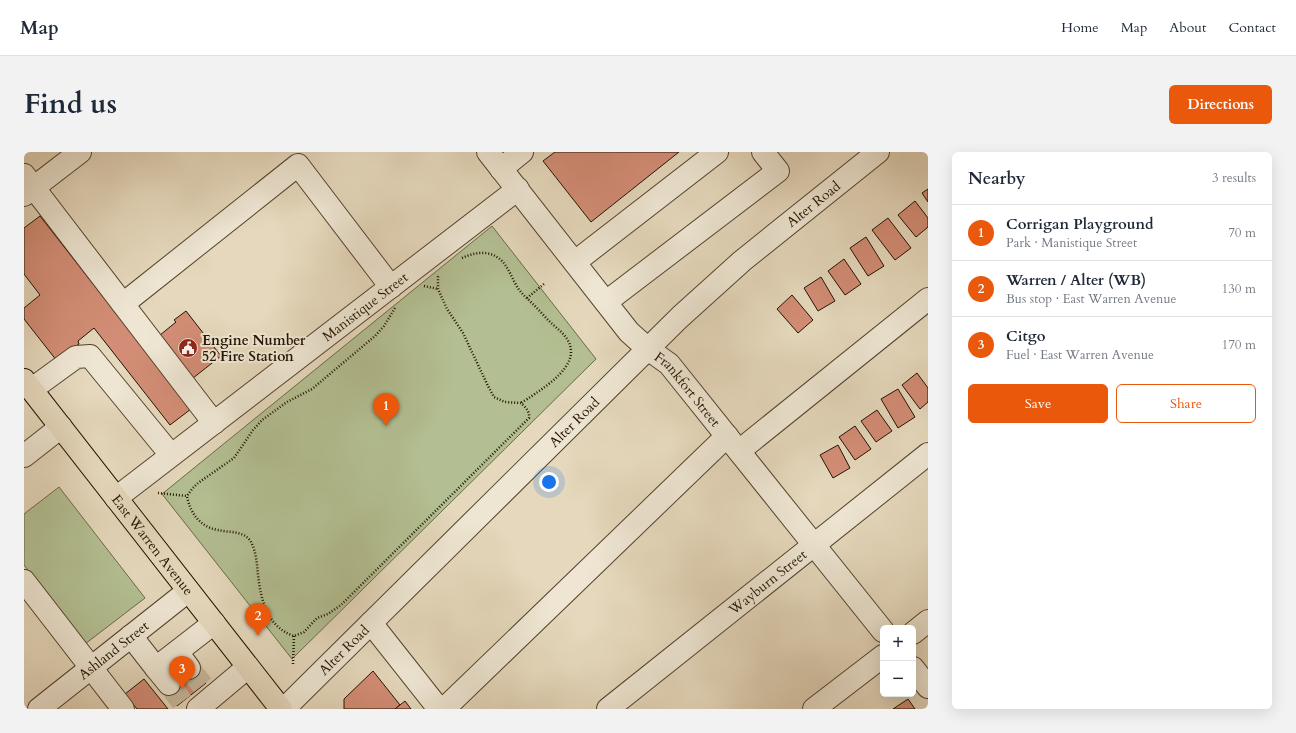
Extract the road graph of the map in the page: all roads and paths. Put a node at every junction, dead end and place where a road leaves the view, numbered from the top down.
1 (80, 152) edge
2 (522, 152) edge
3 (717, 152) edge
4 (763, 152) edge
5 (878, 152) edge
6 (495, 160) edge
7 (27, 186) edge
8 (518, 189) junction
9 (457, 260) dead end
10 (575, 262) junction
11 (441, 273) dead end
12 (544, 284) dead end
13 (420, 287) dead end
14 (438, 289) junction
15 (395, 295) junction
16 (527, 298) junction
17 (928, 299) edge
18 (606, 302) junction
19 (123, 304) junction
20 (648, 349) junction
21 (28, 385) edge
22 (521, 403) junction
23 (214, 423) junction
24 (61, 427) junction
25 (733, 444) junction
26 (928, 454) edge
27 (24, 456) edge
28 (171, 456) junction
29 (158, 493) dead end
30 (187, 496) junction
31 (116, 498) junction
32 (814, 544) junction
33 (26, 588) edge
34 (188, 591) junction
35 (928, 621) edge
36 (214, 623) junction
37 (371, 623) junction
38 (880, 627) edge
39 (916, 631) edge
40 (131, 636) junction
41 (294, 636) junction
42 (880, 658) edge
43 (292, 664) dead end
44 (248, 667) junction
45 (91, 668) junction
46 (916, 672) edge
47 (928, 687) edge
48 (197, 700) edge
49 (39, 709) edge
50 (123, 709) edge
51 (281, 709) edge
52 (284, 709) edge
53 (439, 709) edge
54 (444, 709) edge
55 (608, 709) edge
56 (814, 709) edge

1 - 7 street
2 - 6 street
3 - 10 street
4 - 18 street
5 - 20 street, Alter Road
6 - 8 street, Frankfort Street
7 - 19 street
8 - 10 street, Frankfort Street
8 - 15 street, Manistique Street
9 - 16 path
10 - 18 street, Frankfort Street
11 - 14 path
12 - 16 path
13 - 14 path
14 - 22 path
15 - 19 street
15 - 23 street, Manistique Street
15 - 30 path
16 - 22 path
17 - 25 street
18 - 20 street, Frankfort Street
19 - 23 street
20 - 25 street, Frankfort Street
20 - 37 street, Alter Road
21 - 24 main road, East Warren Avenue
21 - 28 street
22 - 41 path
23 - 28 street, Manistique Street
24 - 27 street
24 - 31 main road, East Warren Avenue
25 - 32 street, Frankfort Street
25 - 54 street
26 - 32 street, Wayburn Street
28 - 31 street, Manistique Street
29 - 30 path
30 - 41 path
31 - 34 main road, East Warren Avenue
32 - 38 street, Frankfort Street
32 - 55 street, Wayburn Street
33 - 45 street
34 - 36 main road, East Warren Avenue
34 - 40 street, Ashland Street
35 - 39 street
36 - 40 street
36 - 44 main road, East Warren Avenue
37 - 52 street, Alter Road
37 - 53 street
40 - 45 street, Ashland Street
41 - 43 path
42 - 56 street
44 - 48 street
44 - 51 main road, East Warren Avenue
45 - 49 street, Ashland Street
45 - 50 street
46 - 47 street

